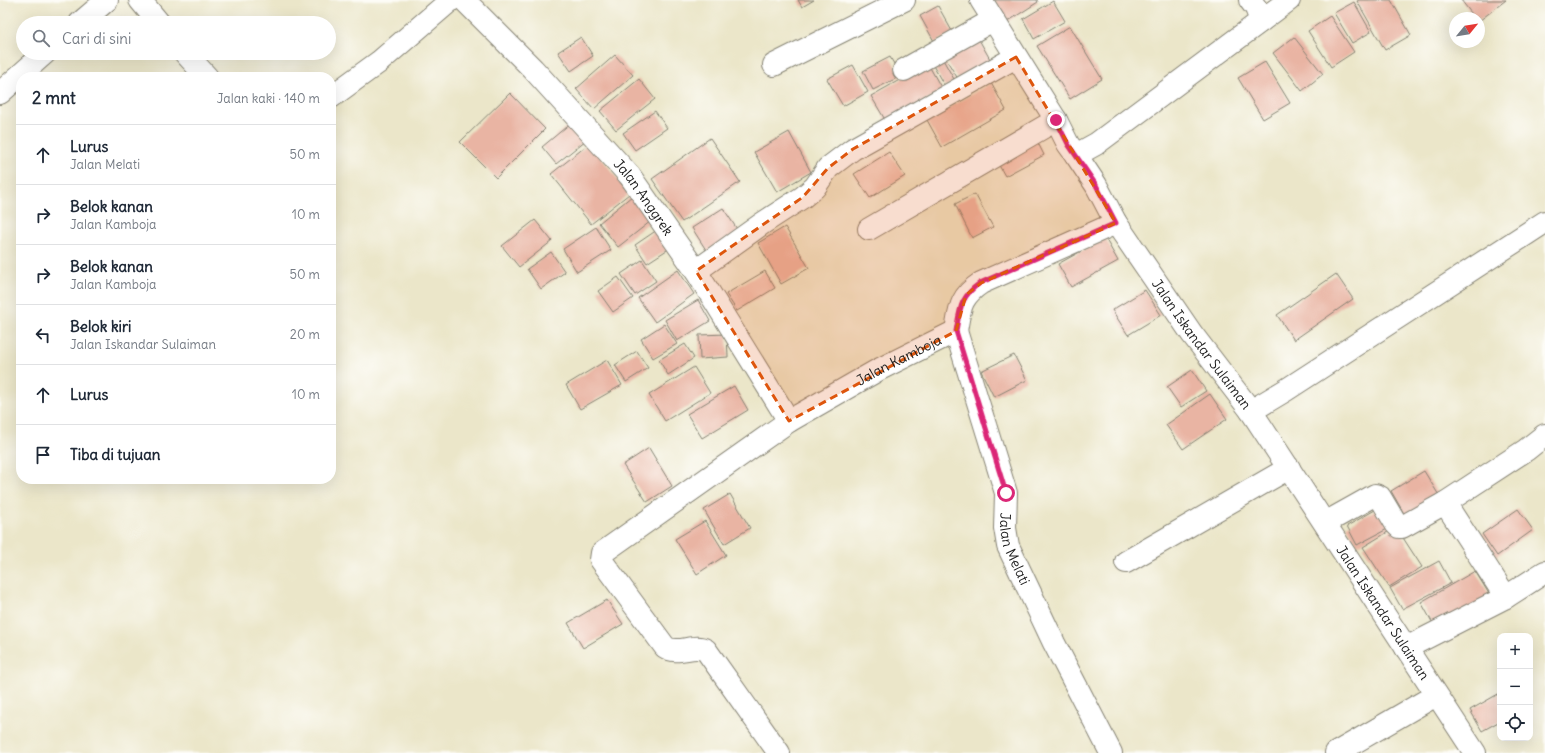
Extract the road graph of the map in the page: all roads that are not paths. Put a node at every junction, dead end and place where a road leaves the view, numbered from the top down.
1 (108, 0) edge
2 (140, 0) edge
3 (451, 0) edge
4 (464, 0) edge
5 (904, 0) edge
6 (981, 0) edge
7 (1250, 0) edge
8 (1289, 0) edge
9 (89, 16) edge
10 (153, 16) edge
11 (993, 20) junction
12 (1261, 21) junction
13 (1016, 57) junction
14 (37, 60) edge
15 (192, 60) edge
16 (774, 65) dead end
17 (904, 70) dead end
18 (24, 72) edge
19 (203, 72) edge
20 (16, 79) edge
21 (0, 93) edge
22 (336, 93) edge
23 (1056, 120) junction
24 (1076, 155) junction
25 (1545, 222) edge
26 (1116, 223) junction
27 (869, 229) dead end
28 (696, 270) junction
29 (956, 331) junction
30 (1252, 411) junction
31 (789, 421) junction
32 (1545, 435) edge
33 (1289, 468) junction
34 (1445, 503) junction
35 (1325, 523) junction
36 (1126, 562) dead end
37 (1545, 572) edge
38 (1506, 597) junction
39 (1406, 648) junction
40 (1436, 695) junction
41 (779, 753) edge
42 (1111, 753) edge
43 (1336, 753) edge
44 (1474, 753) edge

1 - 9 street
2 - 10 street
3 - 22 street
4 - 28 street, Jalan Anggrek
5 - 16 street
6 - 11 street, Jalan Iskandar Sulaiman
7 - 12 street
8 - 12 street
11 - 13 street, Jalan Iskandar Sulaiman
11 - 17 street
12 - 24 street
13 - 23 street, Jalan Iskandar Sulaiman
13 - 28 street
14 - 18 street
15 - 19 street
20 - 21 street
23 - 24 street, Jalan Iskandar Sulaiman
23 - 27 street
24 - 26 street, Jalan Iskandar Sulaiman
25 - 30 street
26 - 29 street, Jalan Kamboja
26 - 30 street, Jalan Iskandar Sulaiman
28 - 31 street, Jalan Anggrek
29 - 31 street, Jalan Kamboja
29 - 42 street, Jalan Melati
30 - 33 street, Jalan Iskandar Sulaiman
31 - 41 street, Jalan Kamboja
32 - 34 street
33 - 35 street, Jalan Iskandar Sulaiman
33 - 36 street
34 - 35 street
34 - 38 street
35 - 39 street, Jalan Iskandar Sulaiman
37 - 38 street
38 - 39 street
39 - 40 street, Jalan Iskandar Sulaiman
40 - 43 street
40 - 44 street, Jalan Iskandar Sulaiman

